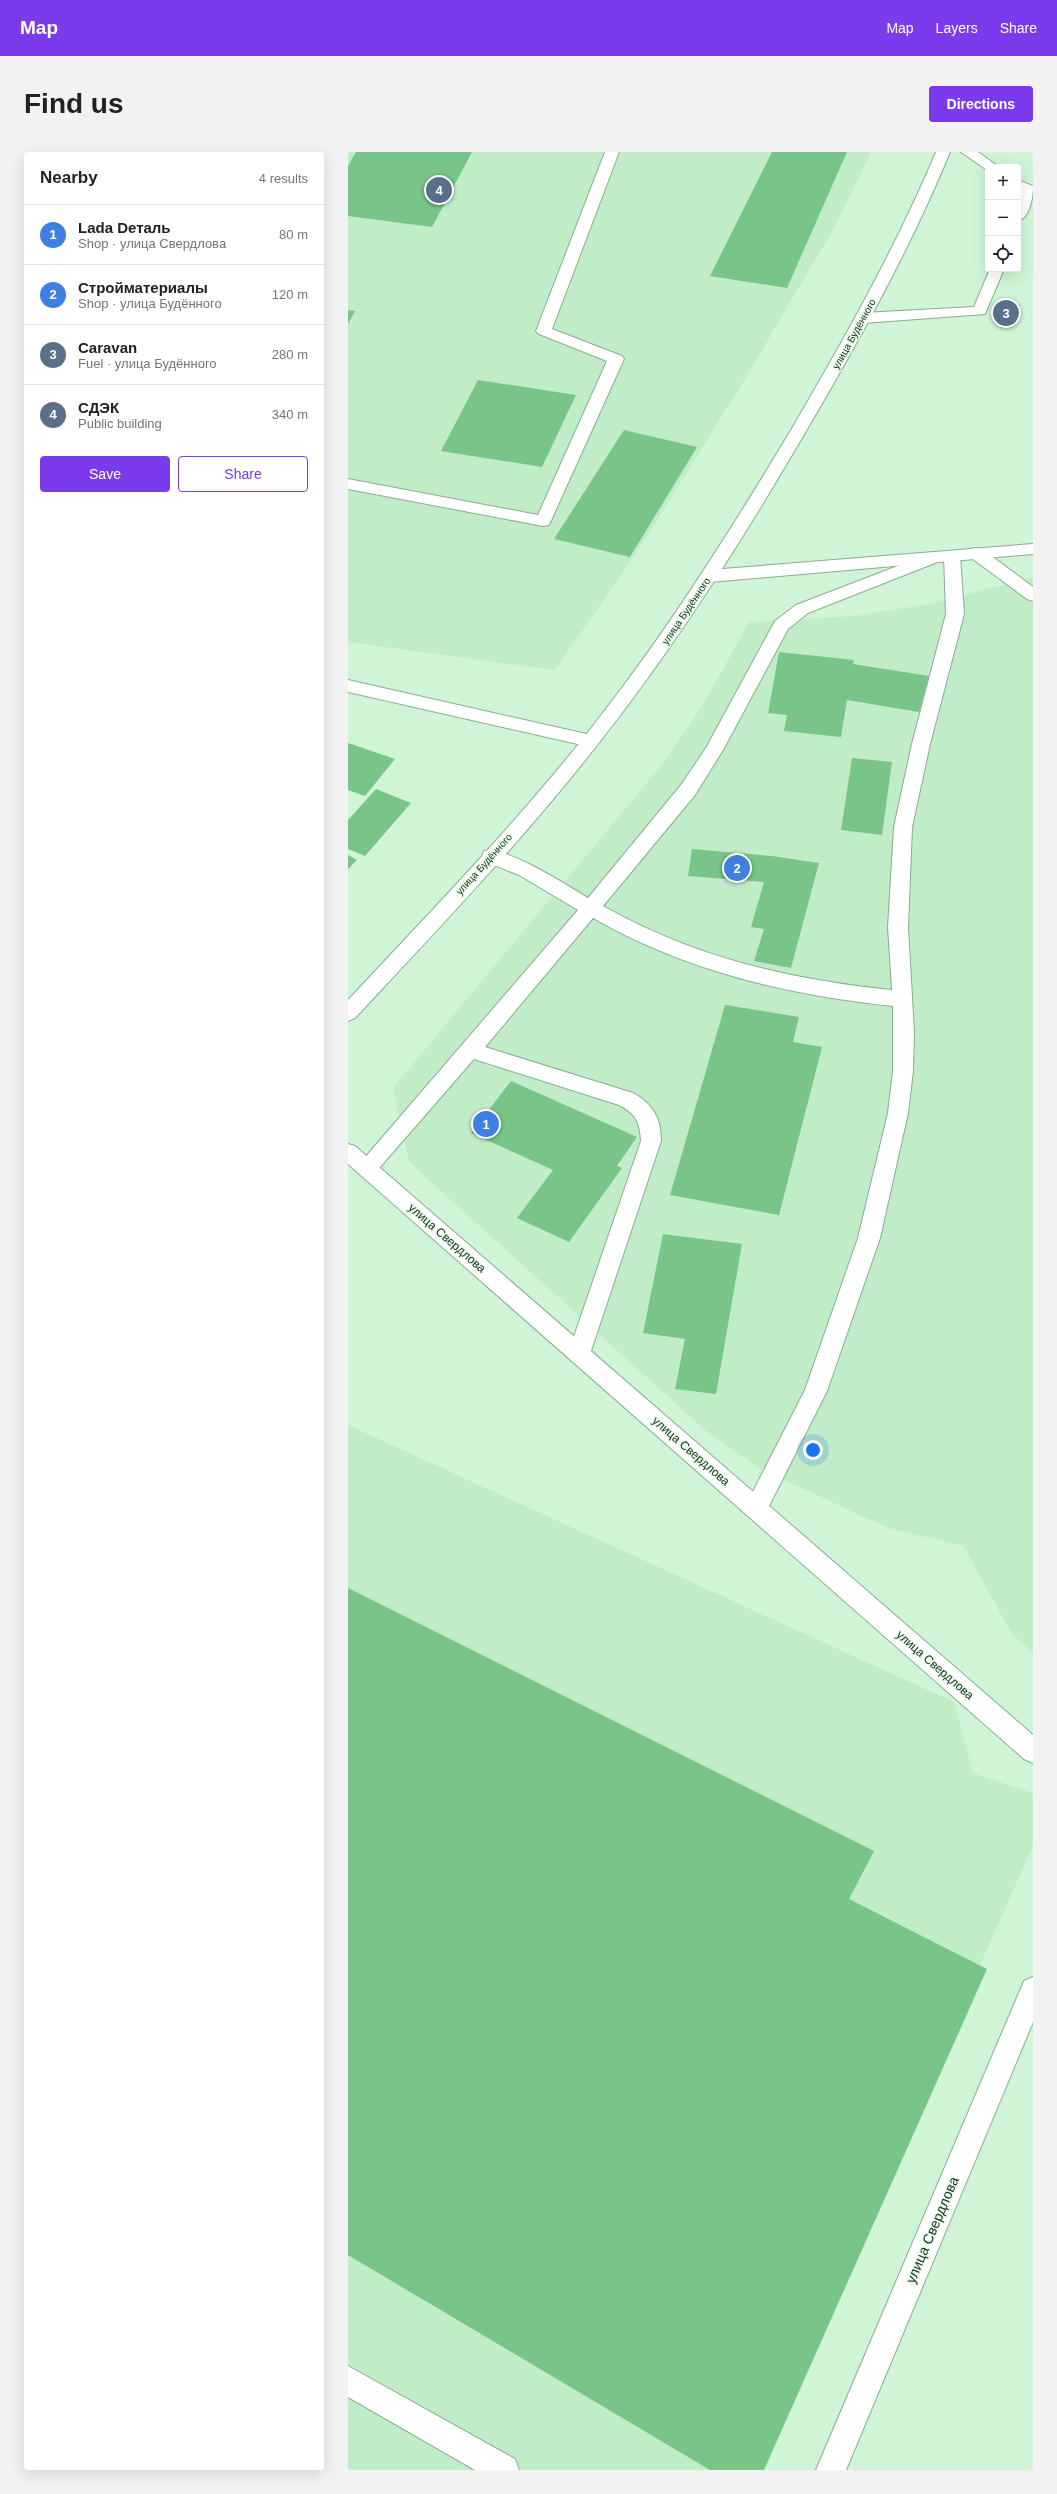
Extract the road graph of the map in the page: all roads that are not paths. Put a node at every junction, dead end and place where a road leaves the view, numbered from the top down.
1 (612, 152) edge
2 (943, 152) edge
3 (968, 152) edge
4 (987, 164) edge
5 (1021, 186) edge
6 (1021, 210) edge
7 (996, 272) edge
8 (863, 318) junction
9 (348, 484) edge
10 (1033, 549) edge
11 (976, 553) junction
12 (952, 556) junction
13 (928, 559) junction
14 (710, 576) junction
15 (1033, 595) edge
16 (348, 686) edge
17 (591, 741) junction
18 (491, 856) junction
19 (591, 909) junction
20 (903, 999) junction
21 (348, 1013) edge
22 (471, 1050) junction
23 (348, 1152) edge
24 (367, 1168) junction
25 (579, 1354) junction
26 (756, 1509) junction
27 (1033, 1751) edge
28 (1033, 1990) edge
29 (348, 2381) edge
30 (504, 2470) edge
31 (831, 2470) edge

1 - 9 street
2 - 8 street, улица Будённого
3 - 4 street
5 - 6 street
7 - 8 street
8 - 14 street, улица Будённого
10 - 11 street
11 - 12 street
11 - 15 street
12 - 13 street
12 - 20 street
13 - 14 street
13 - 19 street
14 - 17 street, улица Будённого
16 - 17 street
17 - 18 street, улица Будённого
18 - 19 street
18 - 21 street, улица Будённого
19 - 20 street
19 - 22 street
20 - 26 street
22 - 24 street
22 - 25 street
23 - 24 street, улица Свердлова
24 - 25 street, улица Свердлова
25 - 26 street, улица Свердлова
26 - 27 street, улица Свердлова
28 - 31 street, улица Свердлова
29 - 30 street

